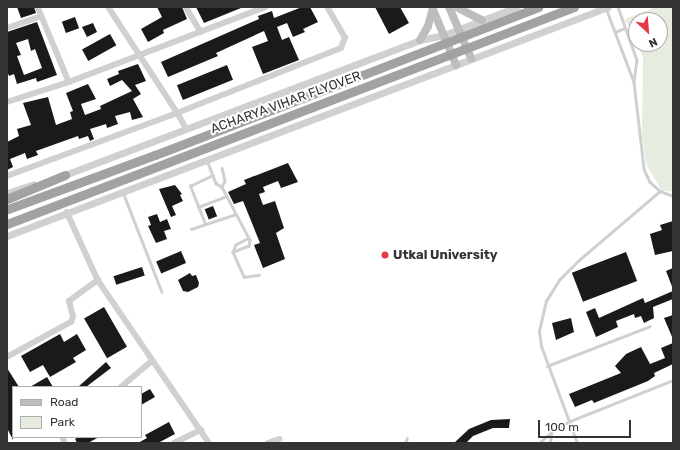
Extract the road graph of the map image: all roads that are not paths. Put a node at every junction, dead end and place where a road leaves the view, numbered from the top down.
1 (38, 7) edge
2 (108, 7) edge
3 (186, 7) edge
4 (265, 7) edge
5 (327, 7) edge
6 (433, 7) edge
7 (450, 7) edge
8 (517, 7) edge
9 (538, 7) edge
10 (574, 7) edge
11 (618, 7) edge
12 (460, 8) edge
13 (607, 8) edge
14 (41, 16) junction
15 (482, 20) junction
16 (7, 28) edge
17 (625, 28) junction
18 (459, 29) junction
19 (201, 32) junction
20 (615, 32) junction
21 (444, 35) junction
22 (420, 40) junction
23 (140, 56) junction
24 (471, 58) junction
25 (456, 64) junction
26 (69, 82) junction
27 (634, 82) junction
28 (7, 102) edge
29 (177, 113) junction
30 (186, 129) junction
31 (207, 160) junction
32 (222, 168) dead end
33 (65, 175) junction
34 (7, 176) edge
35 (213, 176) junction
36 (222, 187) junction
37 (660, 191) junction
38 (122, 192) junction
39 (7, 193) edge
40 (226, 196) junction
41 (673, 196) edge
42 (7, 199) edge
43 (198, 207) junction
44 (8, 209) edge
45 (67, 212) junction
46 (236, 214) junction
47 (7, 224) edge
48 (205, 224) junction
49 (191, 229) dead end
50 (7, 236) edge
51 (249, 238) junction
52 (233, 252) junction
53 (259, 275) dead end
54 (98, 280) junction
55 (162, 292) dead end
56 (650, 326) dead end
57 (7, 357) edge
58 (152, 361) junction
59 (547, 366) junction
60 (673, 380) edge
61 (123, 386) edge
62 (568, 422) junction
63 (201, 430) junction
64 (550, 432) junction
65 (407, 438) dead end
66 (279, 439) dead end
67 (174, 443) edge
68 (209, 443) edge
69 (268, 443) edge
70 (405, 443) edge
71 (540, 443) edge
72 (550, 443) edge
73 (577, 443) edge

1 - 14 street
2 - 23 street
3 - 19 street
4 - 19 street
5 - 29 street
6 - 21 main road
6 - 22 main road
7 - 18 main road
8 - 15 street
9 - 44 highway, ACHARYA VIHAR FLYOVER, bridge
10 - 47 highway, ACHARYA VIHAR FLYOVER, bridge
11 - 17 lane
12 - 15 main road
13 - 20 lane
13 - 24 street
14 - 16 street
14 - 26 street
15 - 18 street
17 - 20 lane
17 - 27 lane
18 - 21 street
18 - 24 main road
19 - 23 street
20 - 27 lane
21 - 22 street
21 - 25 main road
22 - 30 street
23 - 26 street
23 - 29 street
24 - 25 street
25 - 31 street
26 - 28 street
27 - 37 lane
29 - 30 street
29 - 34 street
30 - 33 street
31 - 35 lane
31 - 38 street
32 - 36 lane
33 - 39 street
33 - 42 highway
35 - 36 lane
35 - 43 lane
36 - 40 lane
37 - 41 lane
37 - 59 lane
38 - 45 street
38 - 55 lane
40 - 43 lane
40 - 46 lane
43 - 48 lane
45 - 50 street
45 - 54 street
46 - 48 lane
46 - 51 lane
48 - 49 lane
51 - 52 lane
51 - 52 lane
52 - 53 lane
54 - 57 street
54 - 58 street
56 - 59 lane
58 - 61 street
58 - 63 street
59 - 62 lane
60 - 62 lane
62 - 64 lane
62 - 73 lane
63 - 67 street
63 - 68 street
64 - 71 lane
64 - 72 lane
65 - 70 lane
66 - 69 street

